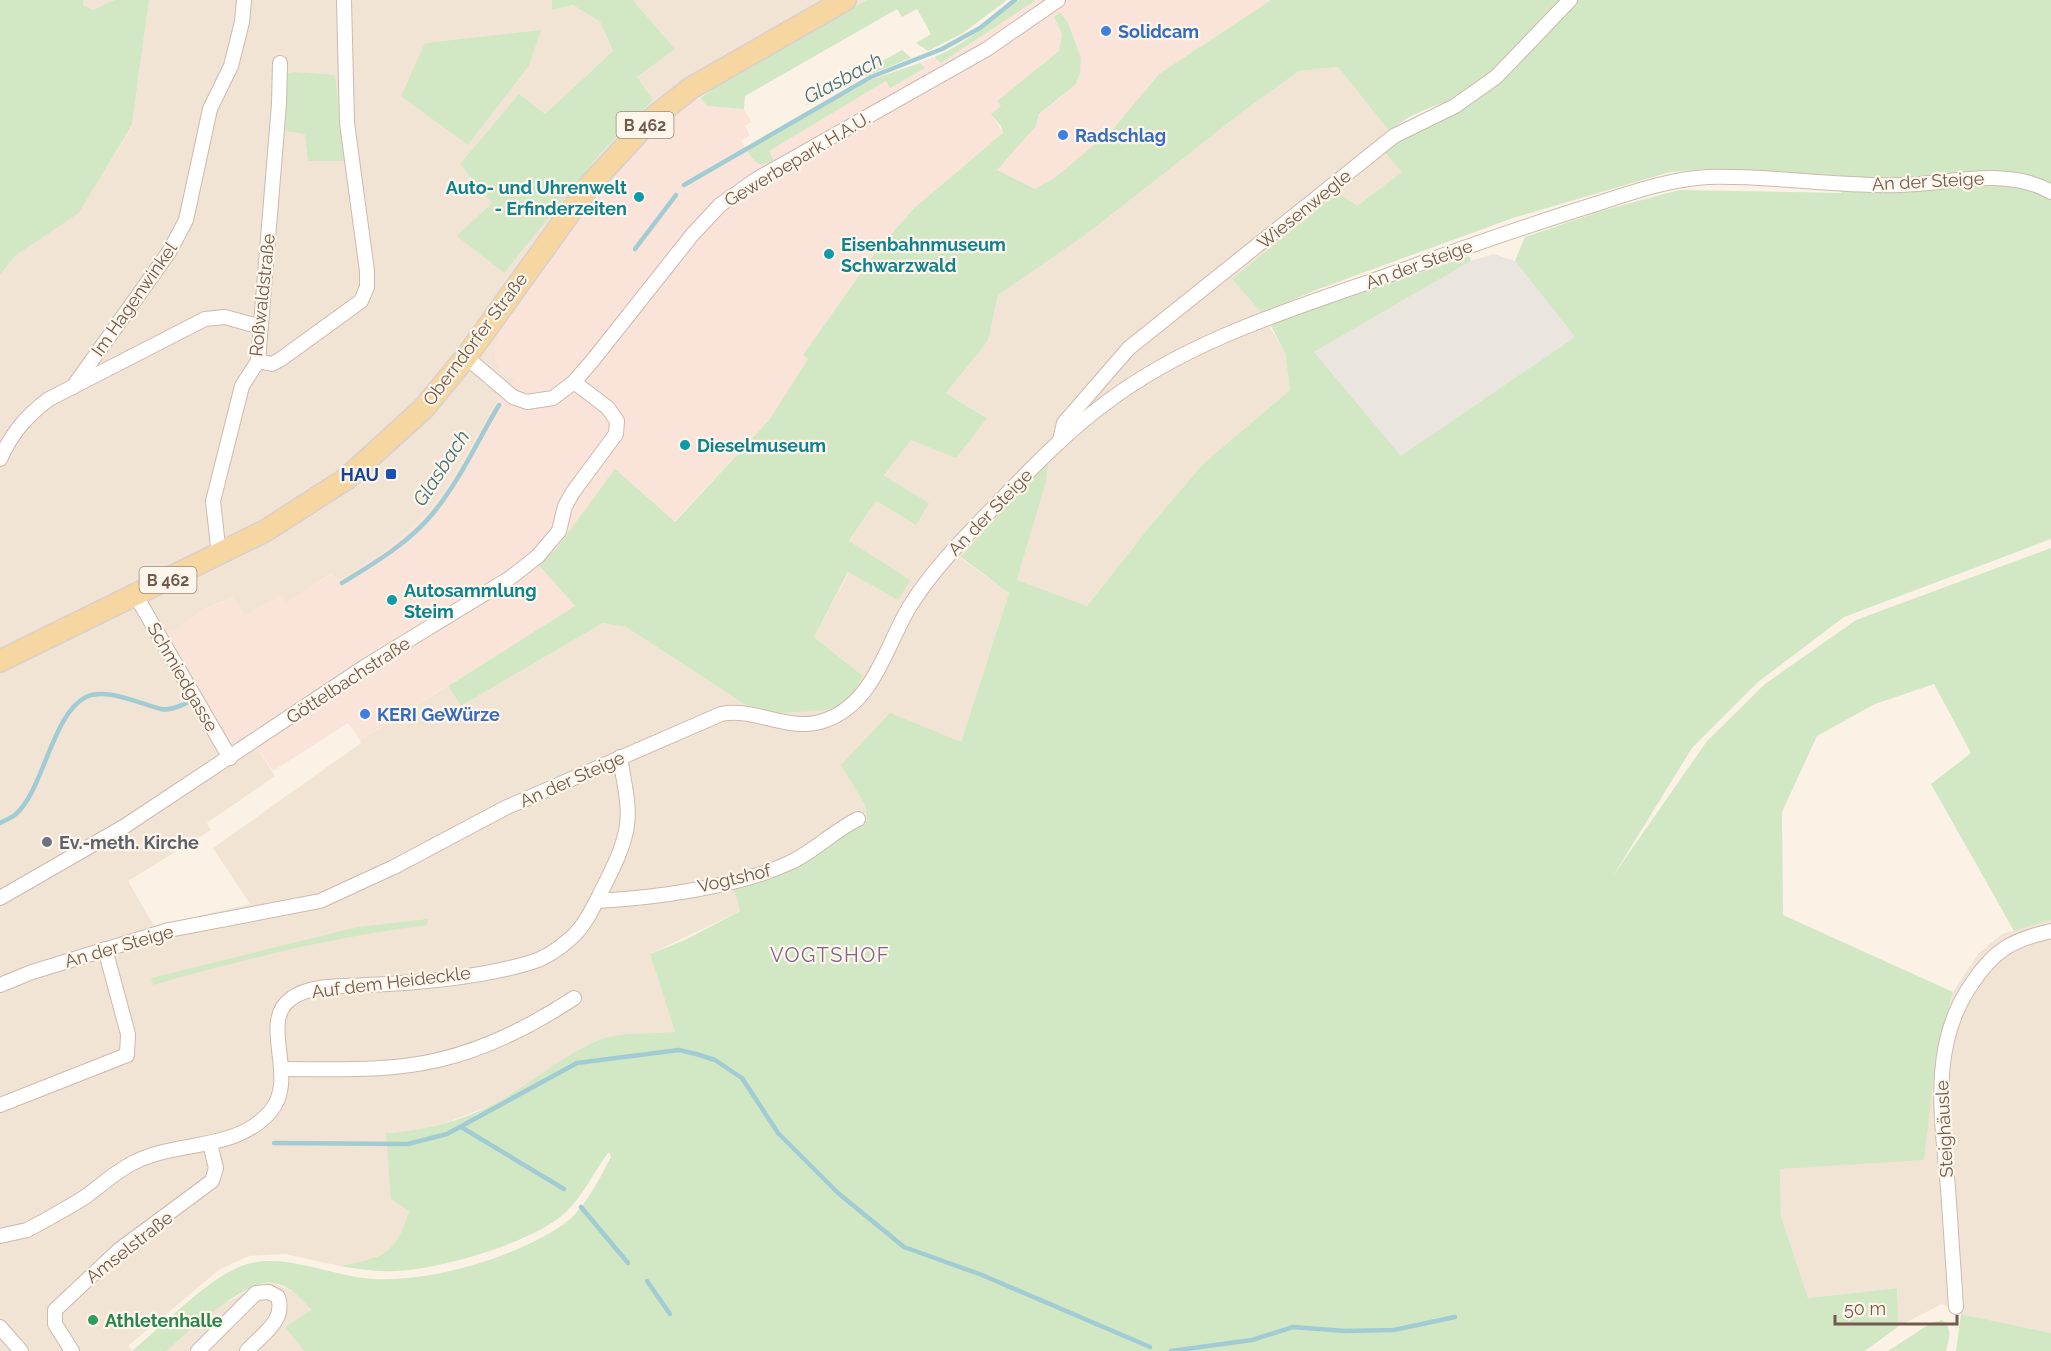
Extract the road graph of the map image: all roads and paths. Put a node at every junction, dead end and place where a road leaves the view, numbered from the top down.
1 (244, 0) edge
2 (344, 0) edge
3 (845, 0) edge
4 (1058, 0) edge
5 (1570, 0) edge
6 (280, 63) dead end
7 (2051, 192) edge
8 (261, 327) junction
9 (466, 357) junction
10 (258, 361) junction
11 (574, 382) junction
12 (73, 387) junction
13 (1060, 440) junction
14 (0, 459) edge
15 (219, 555) junction
16 (136, 596) junction
17 (0, 661) edge
18 (620, 757) junction
19 (230, 758) junction
20 (858, 819) dead end
21 (0, 898) edge
22 (597, 901) junction
23 (2051, 931) edge
24 (105, 949) junction
25 (0, 985) edge
26 (574, 998) dead end
27 (283, 1069) junction
28 (0, 1105) edge
29 (210, 1144) junction
30 (0, 1236) edge
31 (1956, 1307) dead end
32 (0, 1327) edge
33 (17, 1345) edge
34 (72, 1351) edge
35 (198, 1351) edge
36 (247, 1351) edge

1 - 12 street, Im Hagenwinkel
2 - 10 street
3 - 9 main road, Oberndorfer Straße / B 462
4 - 11 street, Gewerbepark H.A.U.
5 - 13 street, Wiesenwegle
6 - 8 street, Roßwaldstraße
7 - 13 street, An der Steige
8 - 10 street, Roßwaldstraße
8 - 12 street
9 - 11 street, Gewerbepark H.A.U.
9 - 15 main road, Oberndorfer Straße / B 462
10 - 15 street, Roßwaldstraße
11 - 19 street, Göttelbachstraße
12 - 14 street
13 - 18 street, An der Steige
15 - 16 main road, Oberndorfer Straße / B 462
16 - 17 main road, Oberndorfer Straße / B 462
16 - 19 street, Schmiedgasse
18 - 22 street, Auf dem Heideckle
18 - 24 street, An der Steige
19 - 21 street, Göttelbachstraße
20 - 22 street, Vogtshof
22 - 27 street, Auf dem Heideckle
23 - 31 street, Steighäusle
24 - 25 street, An der Steige
24 - 28 street
26 - 27 street
27 - 29 street, Auf dem Heideckle
29 - 30 street, Auf dem Heideckle
29 - 34 street, Amselstraße
32 - 33 street
35 - 36 street

